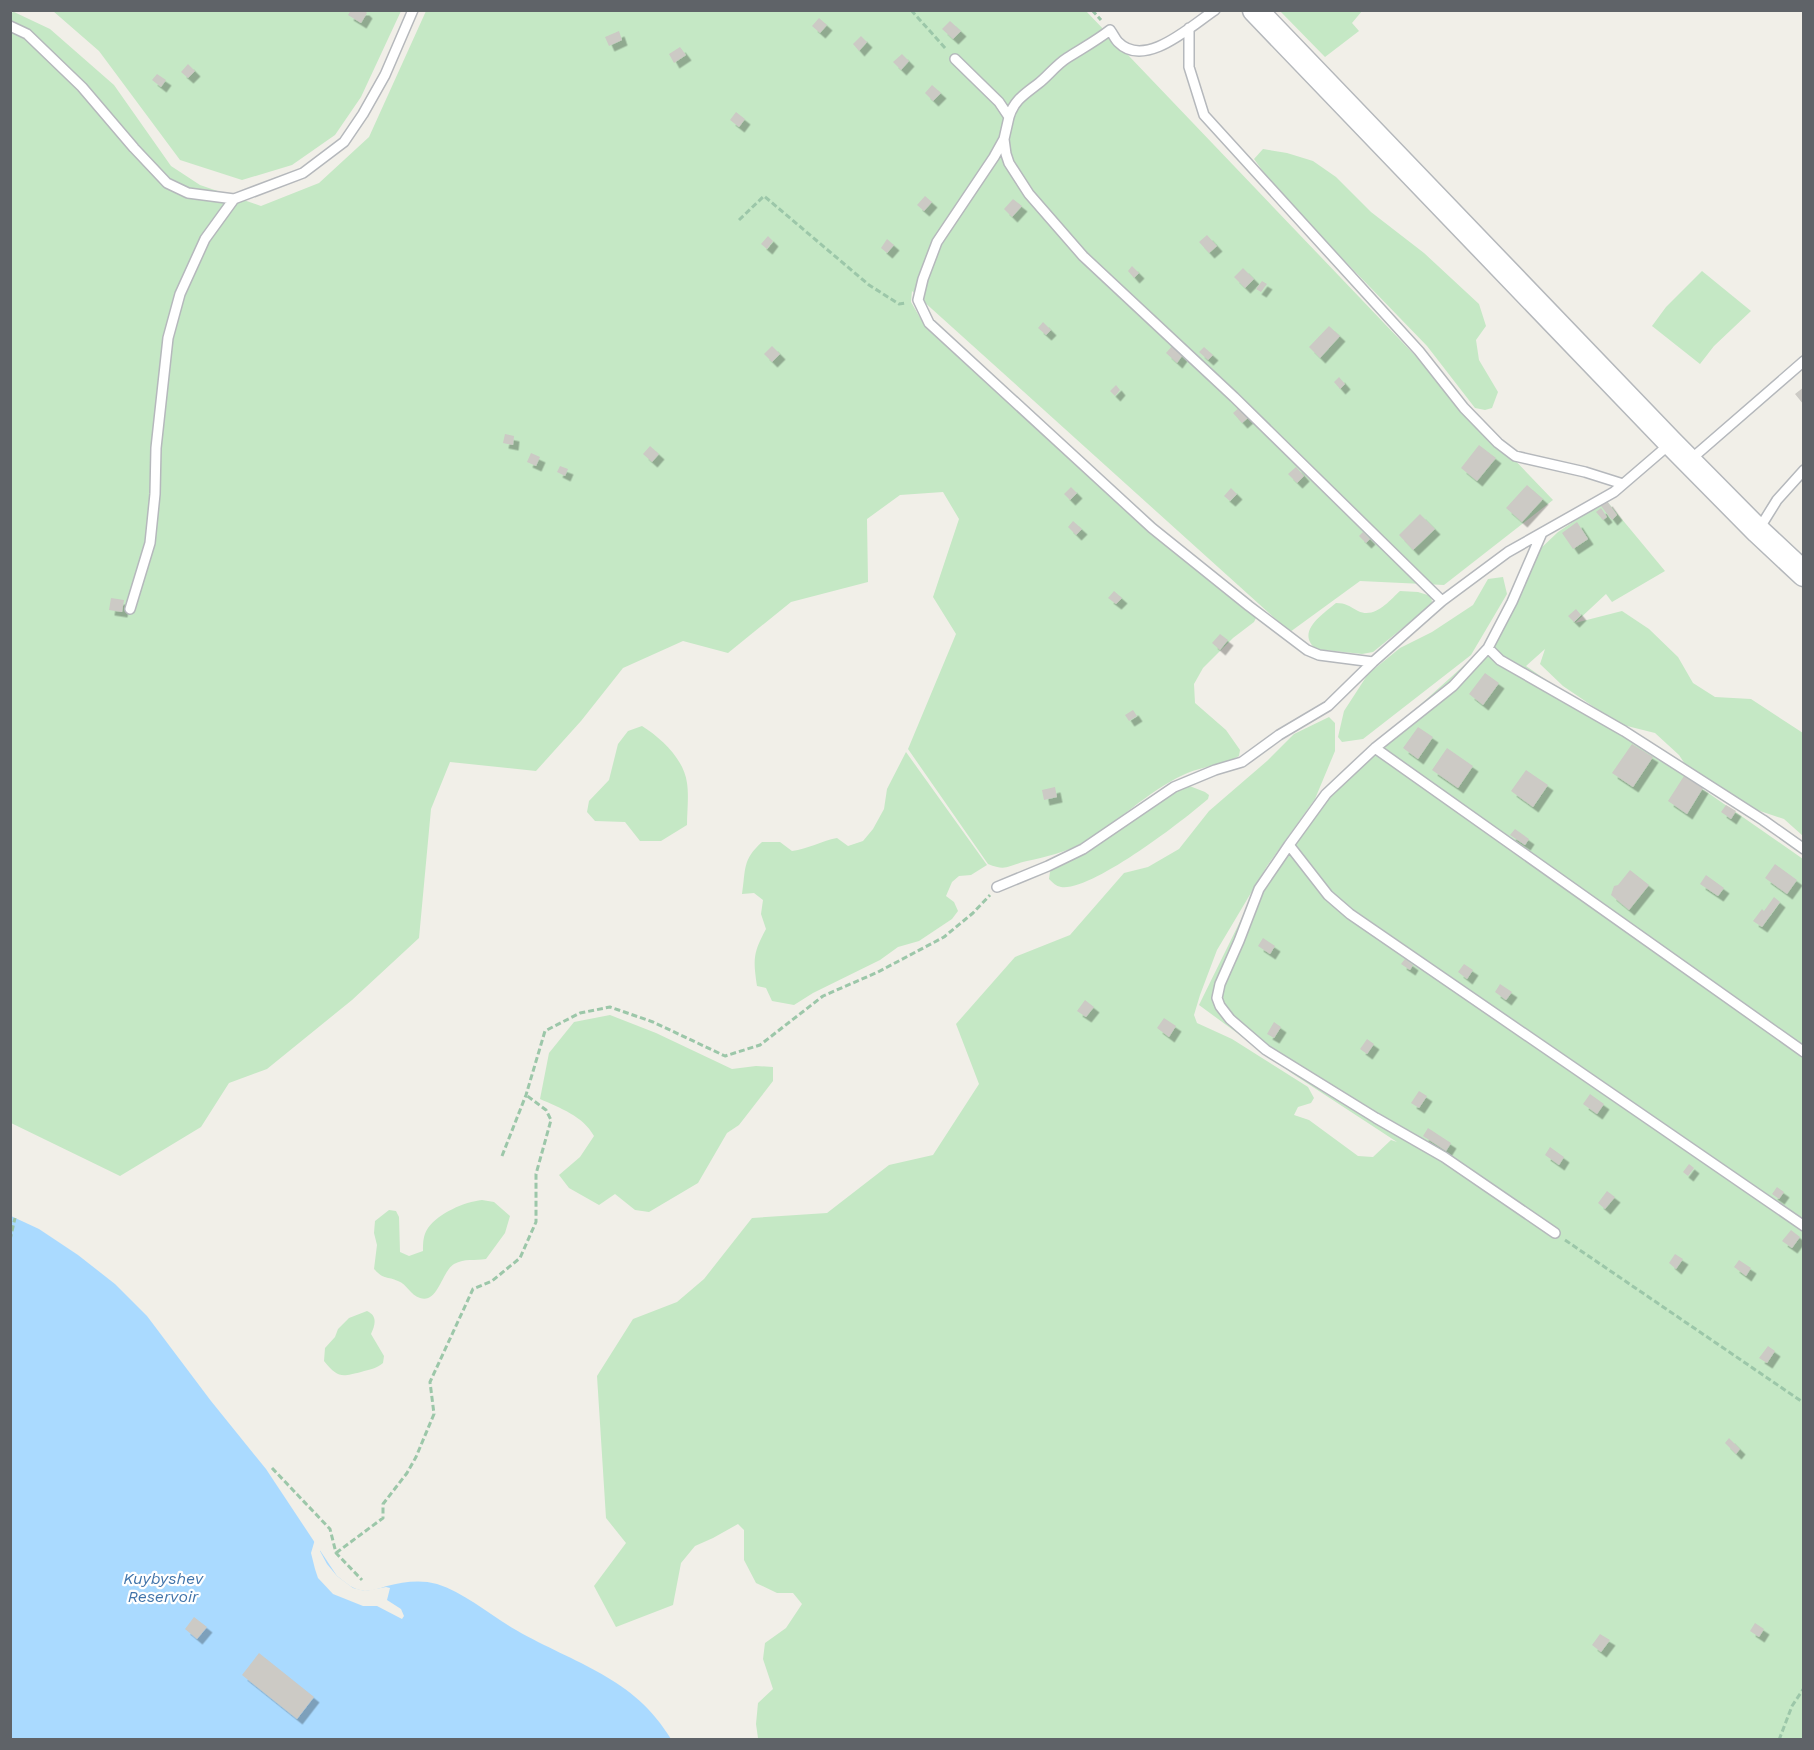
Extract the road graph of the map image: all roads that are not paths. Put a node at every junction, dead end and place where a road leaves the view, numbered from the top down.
1 (413, 10) edge
2 (1215, 10) edge
3 (1255, 10) edge
4 (10, 26) edge
5 (1189, 28) junction
6 (955, 59) road end
7 (1009, 117) junction
8 (1004, 139) junction
9 (234, 199) junction
10 (1803, 361) edge
11 (1671, 443) junction
12 (1689, 461) junction
13 (1803, 470) edge
14 (1623, 484) junction
15 (1758, 531) junction
16 (1541, 534) junction
17 (1803, 574) edge
18 (1442, 601) junction
19 (130, 609) dead end
20 (1488, 648) junction
21 (1373, 662) junction
22 (1375, 748) junction
23 (1290, 845) junction
24 (1803, 849) edge
25 (997, 887) road end
26 (1803, 1052) edge
27 (1803, 1226) edge
28 (1555, 1233) road end

1 - 9 lane
2 - 5 lane
3 - 11 street
4 - 9 lane
5 - 7 lane
5 - 14 lane
6 - 7 lane
7 - 8 lane
8 - 18 lane
8 - 21 lane
9 - 19 lane
10 - 12 lane
11 - 12 street
11 - 14 lane
12 - 15 street
13 - 15 lane
14 - 16 lane
15 - 17 street
16 - 18 lane
16 - 20 lane
18 - 21 lane
20 - 22 lane
20 - 24 lane
21 - 25 lane
22 - 23 lane
22 - 26 lane
23 - 27 lane
23 - 28 lane

